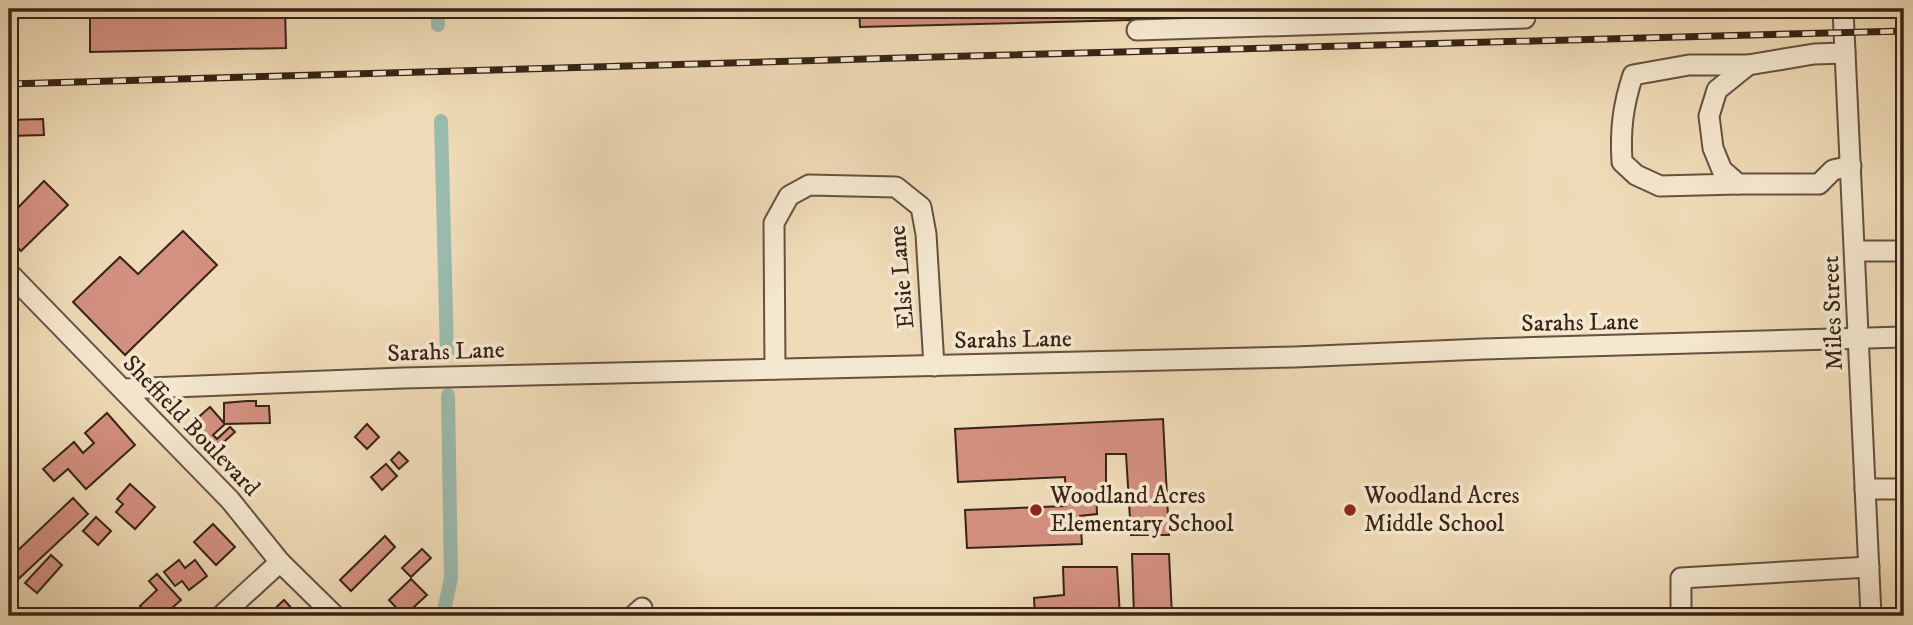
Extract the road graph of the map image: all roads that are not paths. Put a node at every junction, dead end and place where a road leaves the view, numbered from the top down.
1 (1843, 9) edge
2 (1525, 18) dead end
3 (1137, 30) dead end
4 (1846, 53) junction
5 (1748, 65) junction
6 (1851, 166) junction
7 (1738, 184) junction
8 (1855, 251) junction
9 (1904, 251) edge
10 (9, 274) edge
11 (1904, 337) edge
12 (1859, 339) junction
13 (934, 366) junction
14 (775, 369) junction
15 (123, 389) junction
16 (1865, 489) junction
17 (1904, 489) edge
18 (280, 562) junction
19 (1869, 567) junction
20 (221, 616) edge
21 (335, 616) edge
22 (1681, 616) edge
23 (1871, 616) edge

1 - 4 street, Miles Street
2 - 3 street
4 - 5 street
4 - 6 street, Miles Street
5 - 7 street
5 - 7 street
6 - 7 street
6 - 8 street, Miles Street
8 - 9 street
8 - 12 street, Miles Street
10 - 15 street, Sheffield Boulevard
11 - 12 street, Sarahs Lane
12 - 13 street, Sarahs Lane
12 - 16 street, Miles Street
13 - 14 street, Sarahs Lane
13 - 14 street, Elsie Lane
14 - 15 street, Sarahs Lane
15 - 18 street, Sheffield Boulevard
16 - 17 street
16 - 19 street, Miles Street
18 - 20 street
18 - 21 street, Sheffield Boulevard
19 - 22 street
19 - 23 street, Miles Street

